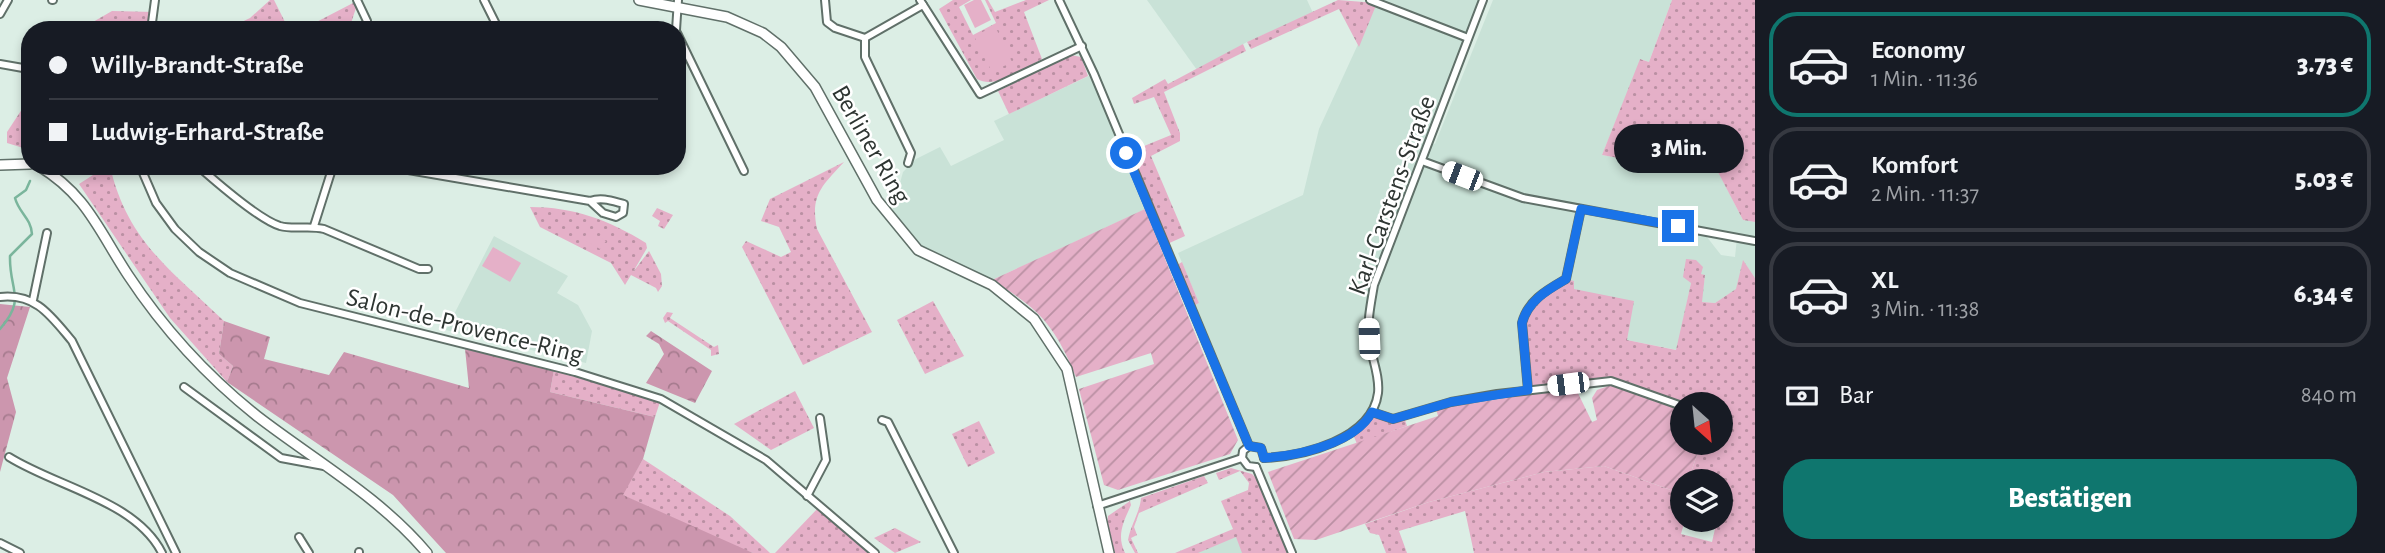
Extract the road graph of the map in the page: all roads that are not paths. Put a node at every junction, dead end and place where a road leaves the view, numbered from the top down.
1 (8, 0) edge
2 (155, 0) edge
3 (357, 0) edge
4 (484, 0) edge
5 (639, 0) edge
6 (825, 0) edge
7 (1059, 0) edge
8 (1370, 0) edge
9 (1483, 0) edge
10 (678, 3) edge
11 (922, 3) edge
12 (0, 14) edge
13 (152, 21) edge
14 (367, 21) edge
15 (494, 21) edge
16 (677, 21) edge
17 (865, 38) junction
18 (1468, 38) junction
19 (1082, 46) junction
20 (686, 50) edge
21 (0, 64) edge
22 (21, 68) edge
23 (1422, 161) junction
24 (908, 163) dead end
25 (21, 164) edge
26 (0, 165) edge
27 (744, 171) dead end
28 (58, 175) edge
29 (144, 175) edge
30 (210, 175) edge
31 (330, 175) edge
32 (438, 175) edge
33 (590, 201) junction
34 (1581, 209) junction
35 (314, 226) junction
36 (47, 233) dead end
37 (1755, 240) edge
38 (428, 269) dead end
39 (0, 297) edge
40 (33, 300) junction
41 (184, 387) dead end
42 (1528, 390) junction
43 (1670, 402) edge
44 (1372, 412) junction
45 (820, 418) dead end
46 (882, 420) dead end
47 (1249, 446) junction
48 (9, 457) dead end
49 (1242, 458) junction
50 (1264, 458) junction
51 (326, 466) junction
52 (1256, 467) junction
53 (807, 496) junction
54 (1097, 506) junction
55 (299, 537) dead end
56 (0, 543) edge
57 (20, 553) edge
58 (162, 553) edge
59 (176, 553) edge
60 (309, 553) edge
61 (427, 553) edge
62 (875, 553) edge
63 (954, 553) edge
64 (1109, 553) edge
65 (1292, 553) edge

1 - 12 street
2 - 13 street
3 - 14 street
4 - 15 street
5 - 10 street, Berliner Ring
6 - 17 street
7 - 19 street
8 - 18 street
9 - 18 street, Karl-Carstens-Straße
10 - 16 street
10 - 54 street, Berliner Ring
11 - 17 street
11 - 19 street
17 - 24 street
18 - 23 street, Karl-Carstens-Straße
19 - 47 street
20 - 27 street
21 - 22 street
23 - 34 street
23 - 44 street, Karl-Carstens-Straße
25 - 26 street
28 - 51 street
29 - 53 street, Salon-de-Provence-Ring
30 - 35 street
31 - 35 street
32 - 33 street
33 - 33 street
34 - 37 street
34 - 42 street
35 - 38 street
36 - 40 street
39 - 40 street
40 - 59 street
41 - 51 street
42 - 43 street
42 - 44 street
44 - 50 street
45 - 53 street
46 - 63 street
47 - 49 street
47 - 50 street
48 - 58 street
49 - 52 street
49 - 54 street
50 - 52 street
51 - 61 street
52 - 65 street
53 - 62 street, Salon-de-Provence-Ring
54 - 64 street, Berliner Ring
55 - 60 street
56 - 57 street

